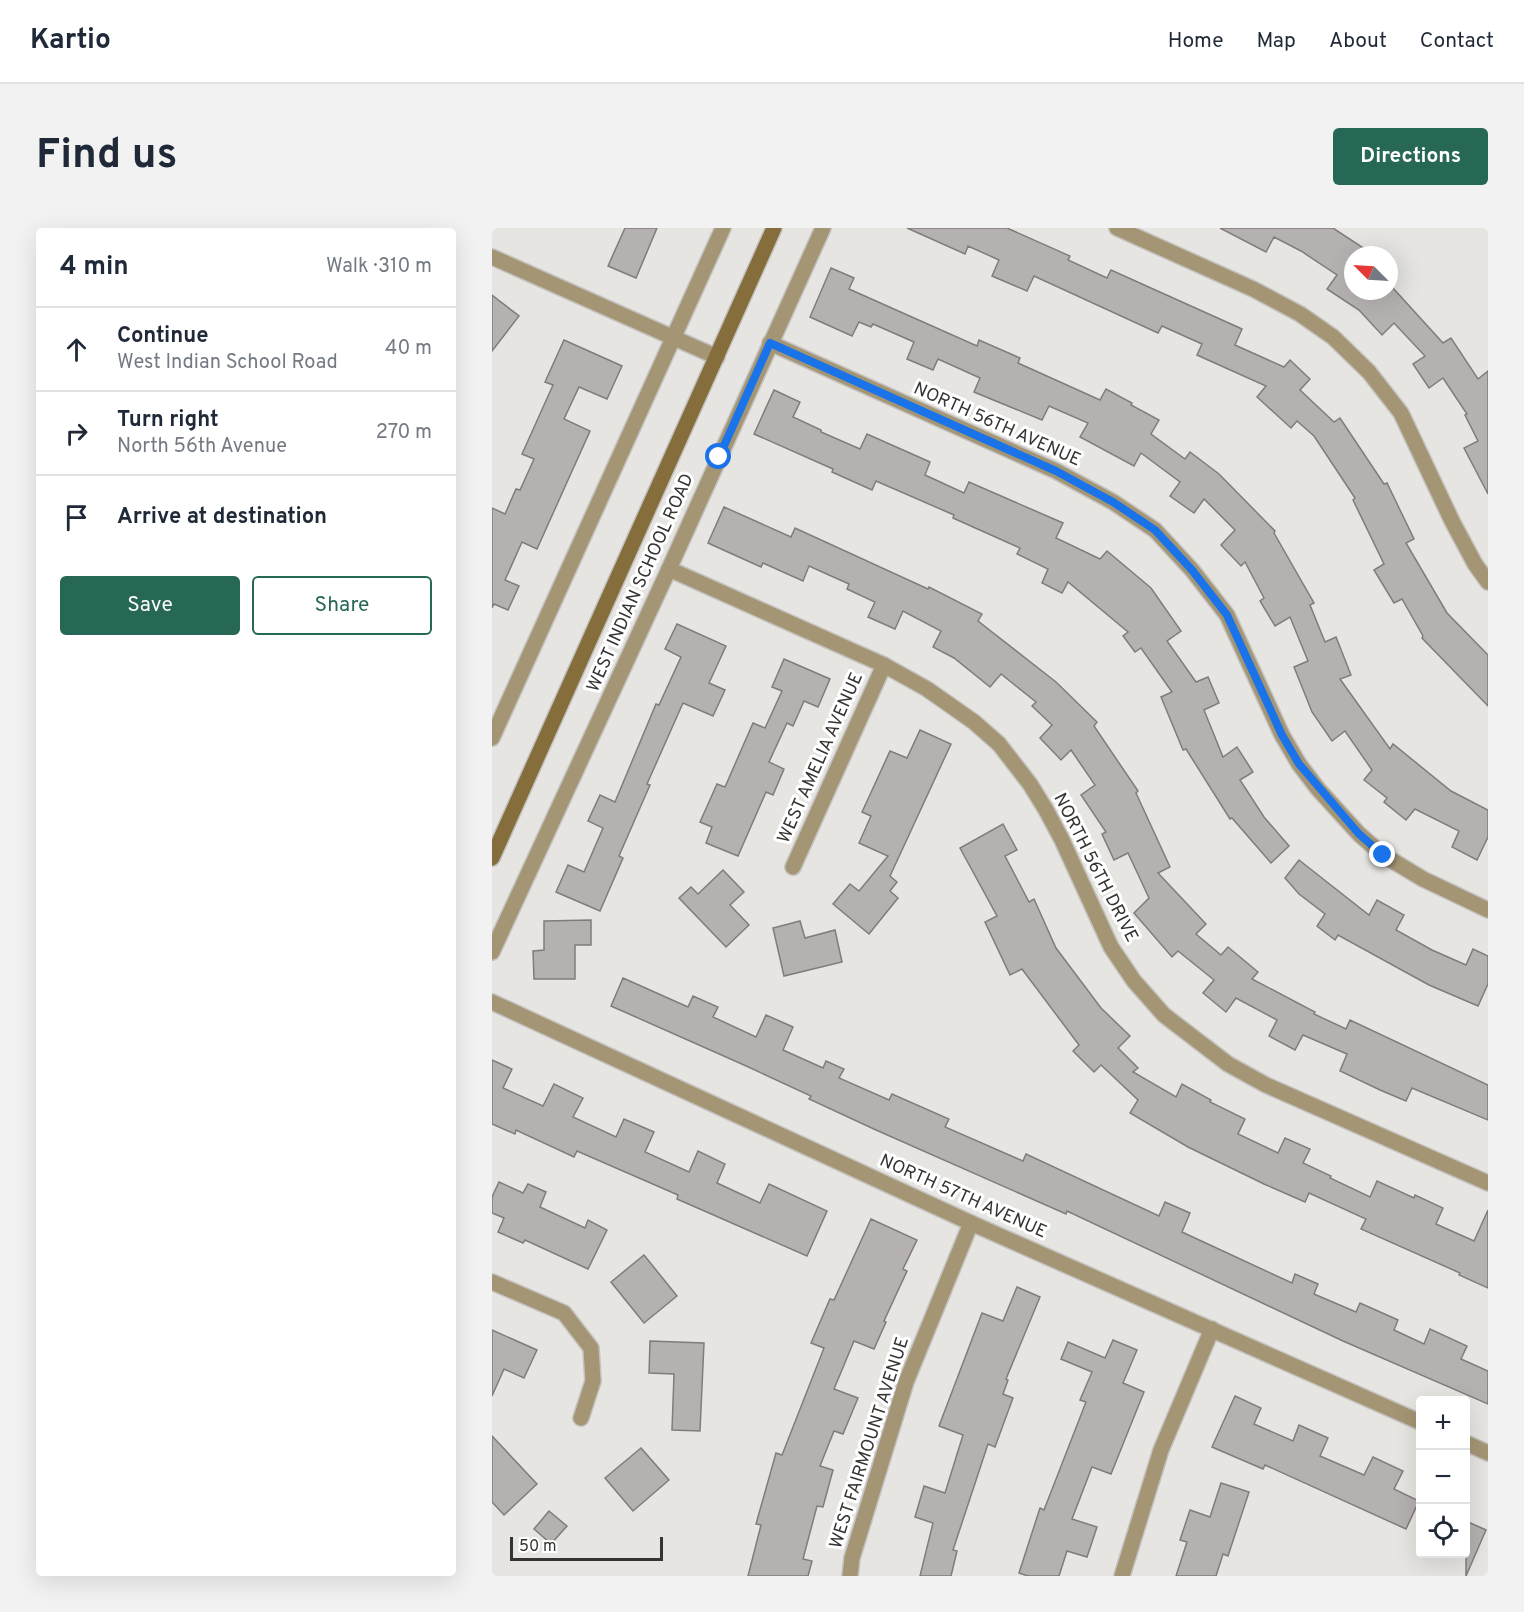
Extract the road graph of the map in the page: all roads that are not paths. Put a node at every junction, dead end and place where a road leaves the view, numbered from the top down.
1 (723, 228) edge
2 (774, 228) edge
3 (823, 228) edge
4 (1117, 228) edge
5 (492, 257) edge
6 (673, 338) junction
7 (770, 343) junction
8 (717, 357) junction
9 (669, 569) junction
10 (1488, 582) edge
11 (884, 664) junction
12 (492, 738) edge
13 (492, 858) edge
14 (793, 867) dead end
15 (1488, 910) edge
16 (492, 952) edge
17 (492, 1002) edge
18 (1488, 1183) edge
19 (971, 1223) junction
20 (492, 1282) edge
21 (1212, 1329) junction
22 (581, 1418) dead end
23 (1416, 1420) edge
24 (1470, 1445) edge
25 (1488, 1453) edge
26 (850, 1576) edge
27 (1122, 1576) edge

1 - 6 street
2 - 8 main road, WEST INDIAN SCHOOL ROAD
3 - 7 street, WEST INDIAN SCHOOL ROAD
4 - 10 street
5 - 6 street
6 - 8 street
6 - 12 street
7 - 9 street, WEST INDIAN SCHOOL ROAD
7 - 15 street, NORTH 56TH AVENUE
8 - 13 main road, WEST INDIAN SCHOOL ROAD
9 - 11 street, NORTH 56TH DRIVE
9 - 16 street, WEST INDIAN SCHOOL ROAD
11 - 14 street, WEST AMELIA AVENUE
11 - 18 street, NORTH 56TH DRIVE
17 - 19 street, NORTH 57TH AVENUE
19 - 21 street, NORTH 57TH AVENUE
19 - 26 street, WEST FAIRMOUNT AVENUE
20 - 22 street
21 - 23 street, NORTH 57TH AVENUE
21 - 27 street
24 - 25 street

